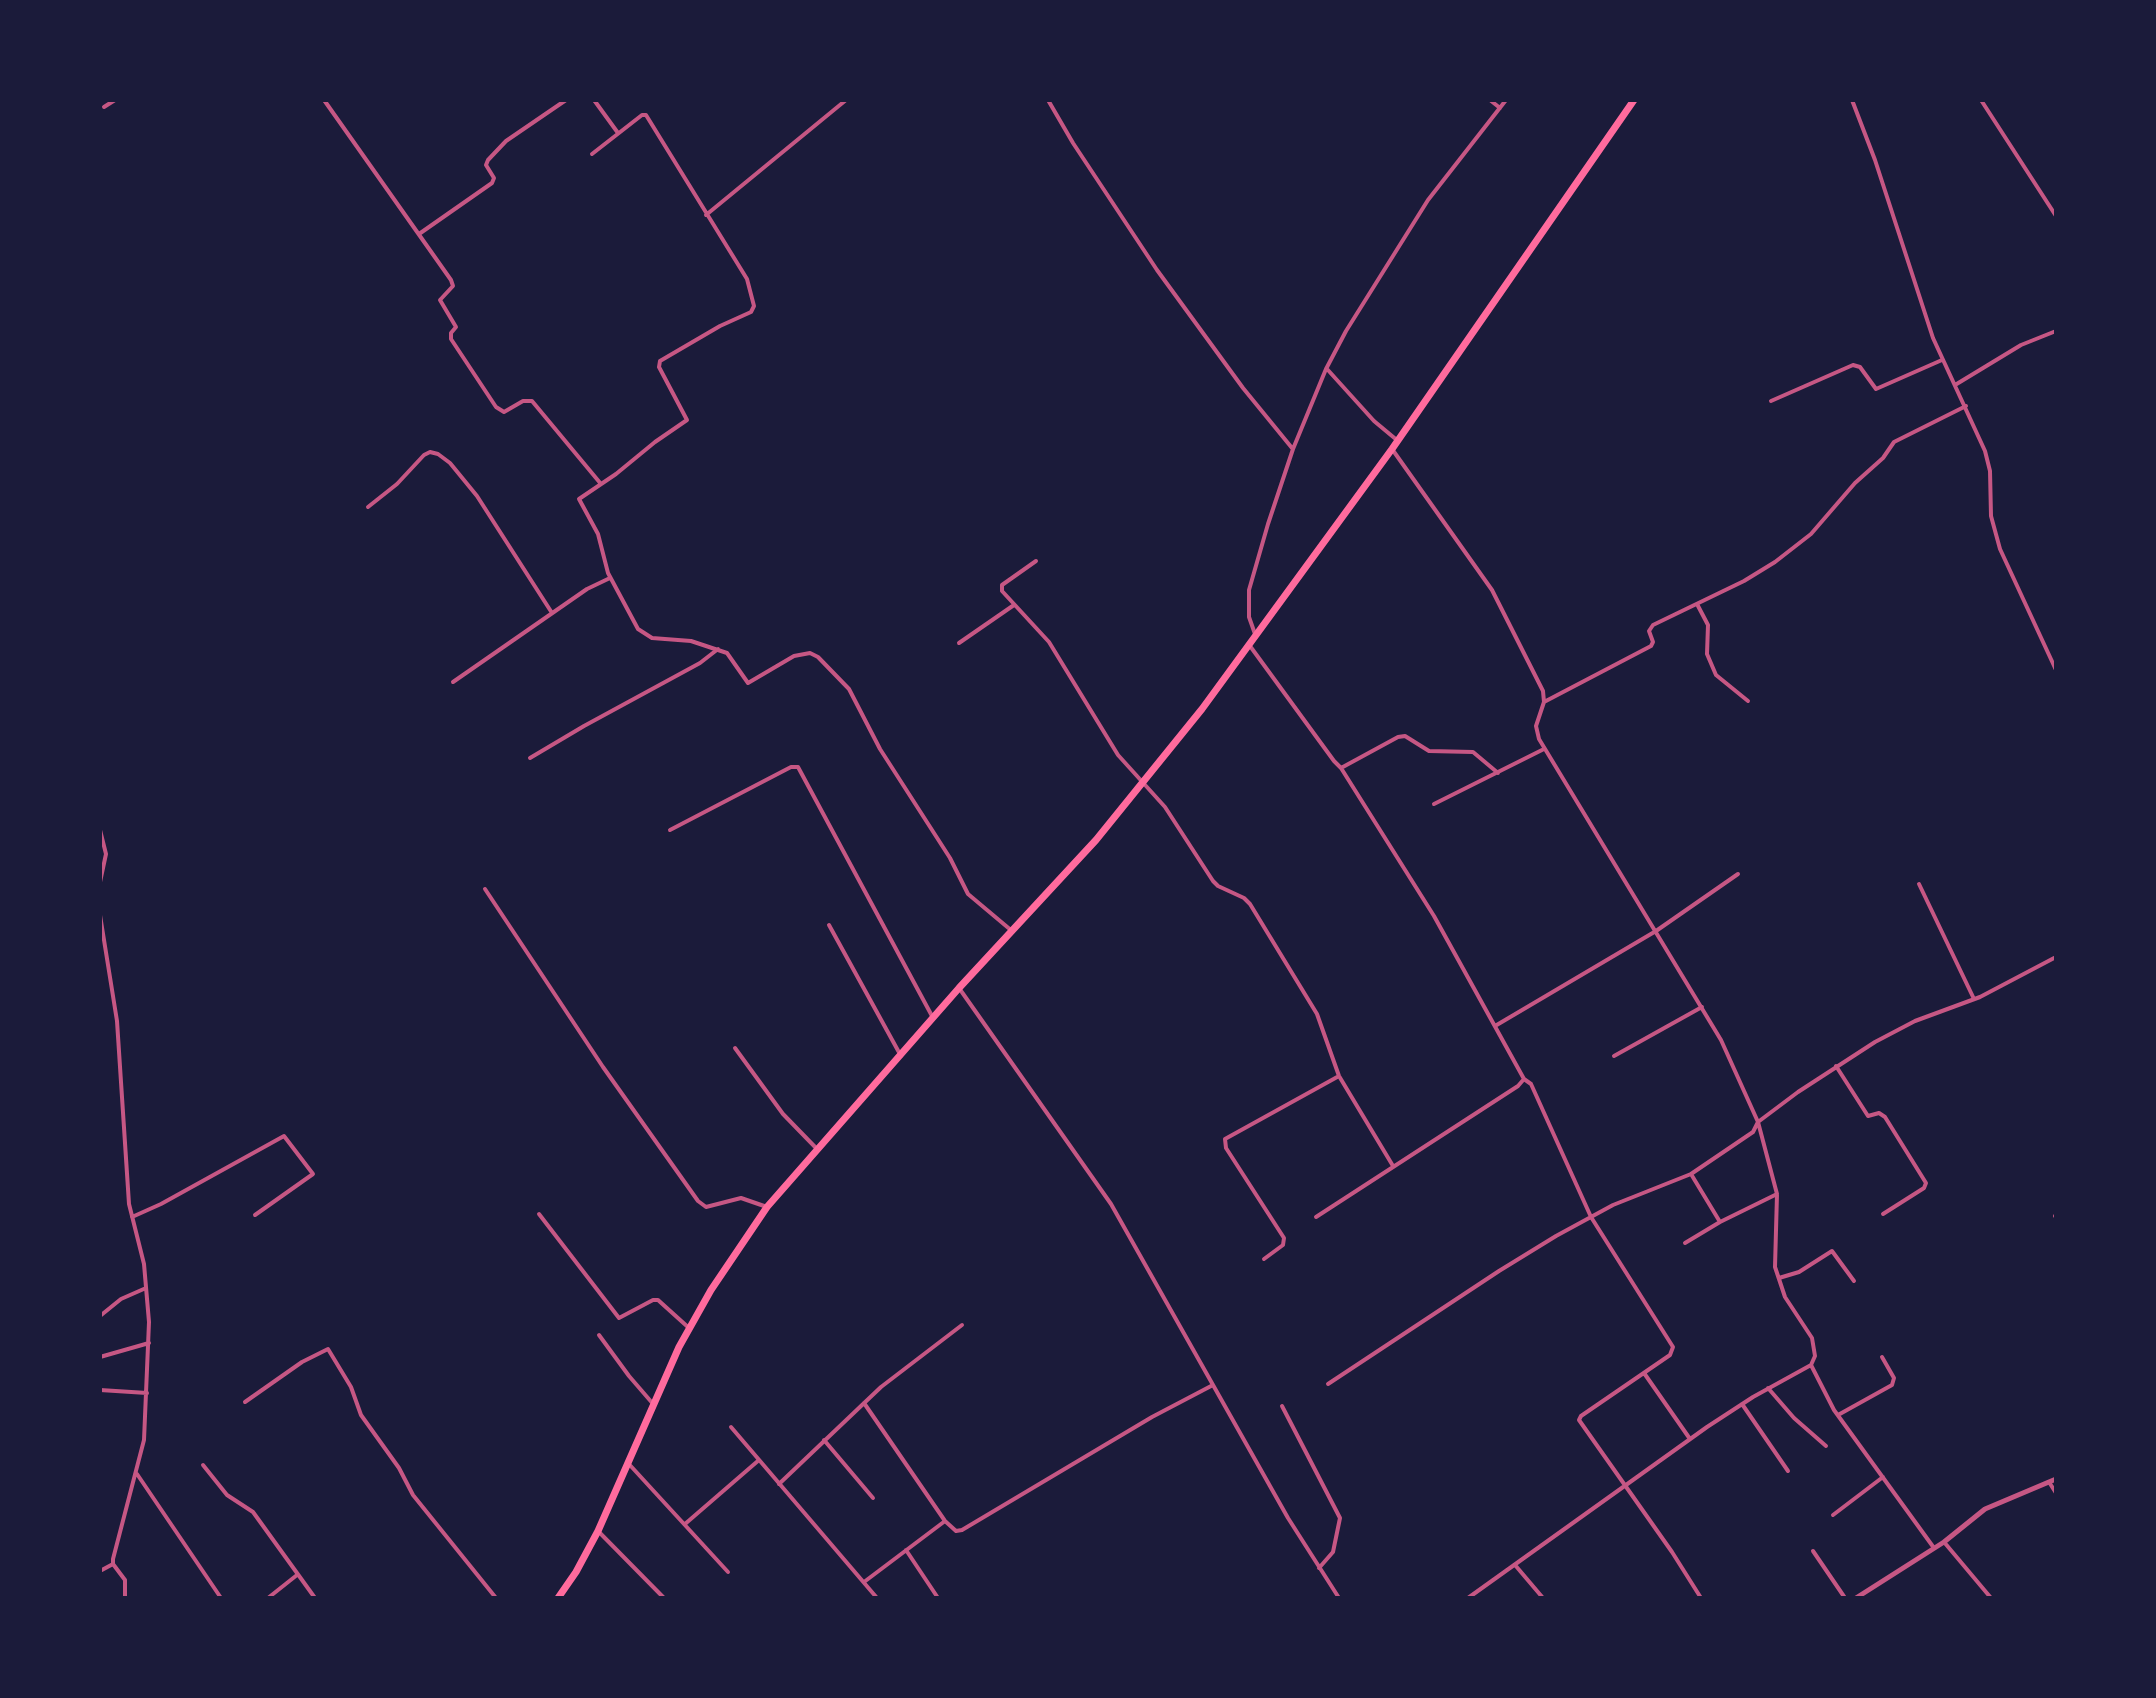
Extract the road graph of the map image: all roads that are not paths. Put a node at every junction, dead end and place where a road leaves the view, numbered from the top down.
1 (115, 100) edge
2 (324, 100) edge
3 (566, 100) edge
4 (594, 100) edge
5 (846, 100) edge
6 (1048, 100) edge
7 (1490, 100) edge
8 (1506, 100) edge
9 (1634, 100) edge
10 (1852, 100) edge
11 (1981, 100) edge
12 (104, 107) dead end
13 (1500, 108) junction
14 (618, 133) junction
15 (592, 154) dead end
16 (706, 215) junction
17 (2056, 216) edge
18 (419, 234) junction
19 (2056, 331) edge
20 (1942, 360) junction
21 (1326, 369) junction
22 (1955, 385) junction
23 (1771, 401) dead end
24 (1966, 406) junction
25 (1398, 441) junction
26 (1293, 449) junction
27 (1392, 449) junction
28 (601, 484) junction
29 (368, 507) dead end
30 (1036, 561) dead end
31 (610, 578) junction
32 (1697, 604) junction
33 (1014, 605) junction
34 (552, 613) junction
35 (1255, 634) junction
36 (959, 643) dead end
37 (1248, 644) junction
38 (718, 649) junction
39 (2056, 670) edge
40 (453, 682) dead end
41 (1748, 701) dead end
42 (1544, 702) junction
43 (1544, 749) junction
44 (530, 758) dead end
45 (1341, 768) junction
46 (1498, 773) junction
47 (1142, 783) junction
48 (1434, 804) dead end
49 (100, 830) edge
50 (670, 830) dead end
51 (1738, 874) dead end
52 (100, 882) edge
53 (1919, 884) dead end
54 (485, 889) dead end
55 (100, 915) edge
56 (829, 925) dead end
57 (1012, 931) junction
58 (1656, 931) junction
59 (2056, 957) edge
60 (959, 988) junction
61 (1974, 999) junction
62 (1702, 1007) junction
63 (933, 1019) junction
64 (1495, 1026) junction
65 (735, 1048) dead end
66 (901, 1056) junction
67 (1614, 1056) dead end
68 (1836, 1066) junction
69 (1339, 1076) junction
70 (1524, 1079) junction
71 (1758, 1122) junction
72 (819, 1151) junction
73 (1393, 1166) junction
74 (1691, 1174) junction
75 (1777, 1194) junction
76 (767, 1207) junction
77 (539, 1214) dead end
78 (1883, 1214) dead end
79 (255, 1215) dead end
80 (132, 1217) junction
81 (1316, 1217) dead end
82 (1591, 1217) junction
83 (1720, 1222) junction
84 (1685, 1243) dead end
85 (1264, 1259) dead end
86 (1778, 1278) junction
87 (1854, 1281) dead end
88 (146, 1288) junction
89 (100, 1316) edge
90 (962, 1325) dead end
91 (689, 1328) junction
92 (599, 1335) dead end
93 (149, 1343) junction
94 (100, 1357) edge
95 (1882, 1357) dead end
96 (1811, 1365) junction
97 (1644, 1373) junction
98 (1328, 1384) dead end
99 (1213, 1385) junction
100 (1768, 1388) junction
101 (100, 1390) edge
102 (147, 1393) junction
103 (245, 1402) dead end
104 (864, 1403) junction
105 (1742, 1404) junction
106 (654, 1406) junction
107 (1282, 1406) dead end
108 (1838, 1416) junction
109 (731, 1427) dead end
110 (1690, 1439) junction
111 (824, 1440) junction
112 (1826, 1446) dead end
113 (759, 1460) junction
114 (628, 1463) junction
115 (203, 1465) dead end
116 (1788, 1471) dead end
117 (137, 1474) junction
118 (1883, 1477) junction
119 (2053, 1480) edge
120 (779, 1484) junction
121 (1624, 1487) junction
122 (2056, 1493) edge
123 (873, 1498) dead end
124 (1833, 1515) dead end
125 (945, 1521) junction
126 (684, 1525) junction
127 (598, 1531) junction
128 (1944, 1542) junction
129 (1934, 1548) junction
130 (906, 1550) junction
131 (1813, 1551) dead end
132 (113, 1564) junction
133 (1515, 1565) junction
134 (1319, 1568) junction
135 (100, 1571) edge
136 (728, 1572) dead end
137 (297, 1575) junction
138 (864, 1582) junction
139 (125, 1598) edge
140 (221, 1598) edge
141 (268, 1598) edge
142 (315, 1598) edge
143 (496, 1598) edge
144 (558, 1598) edge
145 (664, 1598) edge
146 (877, 1598) edge
147 (938, 1598) edge
148 (1339, 1598) edge
149 (1468, 1598) edge
150 (1543, 1598) edge
151 (1701, 1598) edge
152 (1845, 1598) edge
153 (1856, 1598) edge
154 (1991, 1598) edge

1 - 12 street
2 - 18 street
3 - 18 street
4 - 14 street
5 - 16 street
6 - 26 street
7 - 13 street
8 - 13 street
9 - 25 main road
10 - 20 street
11 - 17 street
13 - 21 street
14 - 15 street
14 - 16 street
16 - 28 street
18 - 28 street
19 - 22 street
20 - 22 street
20 - 23 street
21 - 25 street
21 - 26 street
22 - 24 street
24 - 32 street
24 - 39 street
25 - 27 main road
26 - 35 street
27 - 35 main road
27 - 42 street
28 - 31 street
29 - 34 street
30 - 33 street
31 - 34 street
31 - 38 street
32 - 41 street
32 - 42 street
33 - 36 street
33 - 47 street
34 - 40 street
35 - 37 main road
37 - 45 street
37 - 47 main road
38 - 44 street
38 - 57 street
42 - 43 street
43 - 46 street
43 - 58 street
45 - 46 street
45 - 64 street
46 - 48 street
47 - 57 main road
47 - 69 street
49 - 52 street
50 - 63 street
51 - 58 street
53 - 61 street
54 - 76 street
55 - 80 street
56 - 66 street
57 - 60 main road
58 - 62 street
58 - 64 street
59 - 61 street
60 - 63 main road
60 - 99 street
61 - 68 street
62 - 67 street
62 - 71 street
63 - 66 main road
64 - 70 street
65 - 72 street
66 - 72 main road
68 - 71 street
68 - 78 street
69 - 73 street
69 - 85 street
70 - 73 street
70 - 82 street
71 - 74 street
71 - 75 street
72 - 76 main road
73 - 81 street
74 - 82 street
74 - 83 street
75 - 83 street
75 - 86 street
76 - 91 main road
77 - 91 street
79 - 80 street
80 - 88 street
82 - 97 street
82 - 98 street
83 - 84 street
86 - 87 street
86 - 96 street
88 - 89 street
88 - 93 street
90 - 104 street
91 - 106 main road
92 - 106 street
93 - 94 street
93 - 102 street
95 - 108 street
96 - 100 street
96 - 108 street
97 - 110 street
97 - 121 street
99 - 125 street
99 - 134 street
100 - 105 street
100 - 112 street
101 - 102 street
102 - 117 street
103 - 143 street
104 - 111 street
104 - 125 street
105 - 110 street
105 - 116 street
106 - 114 main road
107 - 134 street
108 - 118 street
109 - 113 street
110 - 121 street
111 - 120 street
111 - 123 street
113 - 120 street
113 - 126 street
114 - 126 street
114 - 127 main road
115 - 137 street
117 - 132 street
117 - 140 street
118 - 124 street
118 - 129 street
119 - 122 street
119 - 128 street
120 - 138 street
121 - 133 street
121 - 151 street
125 - 130 street
126 - 136 street
127 - 144 main road
127 - 145 street
128 - 129 street
128 - 154 street
129 - 153 street
130 - 138 street
130 - 147 street
131 - 152 street
132 - 135 street
132 - 139 street
133 - 149 street
133 - 150 street
134 - 148 street
137 - 141 street
137 - 142 street
138 - 146 street

